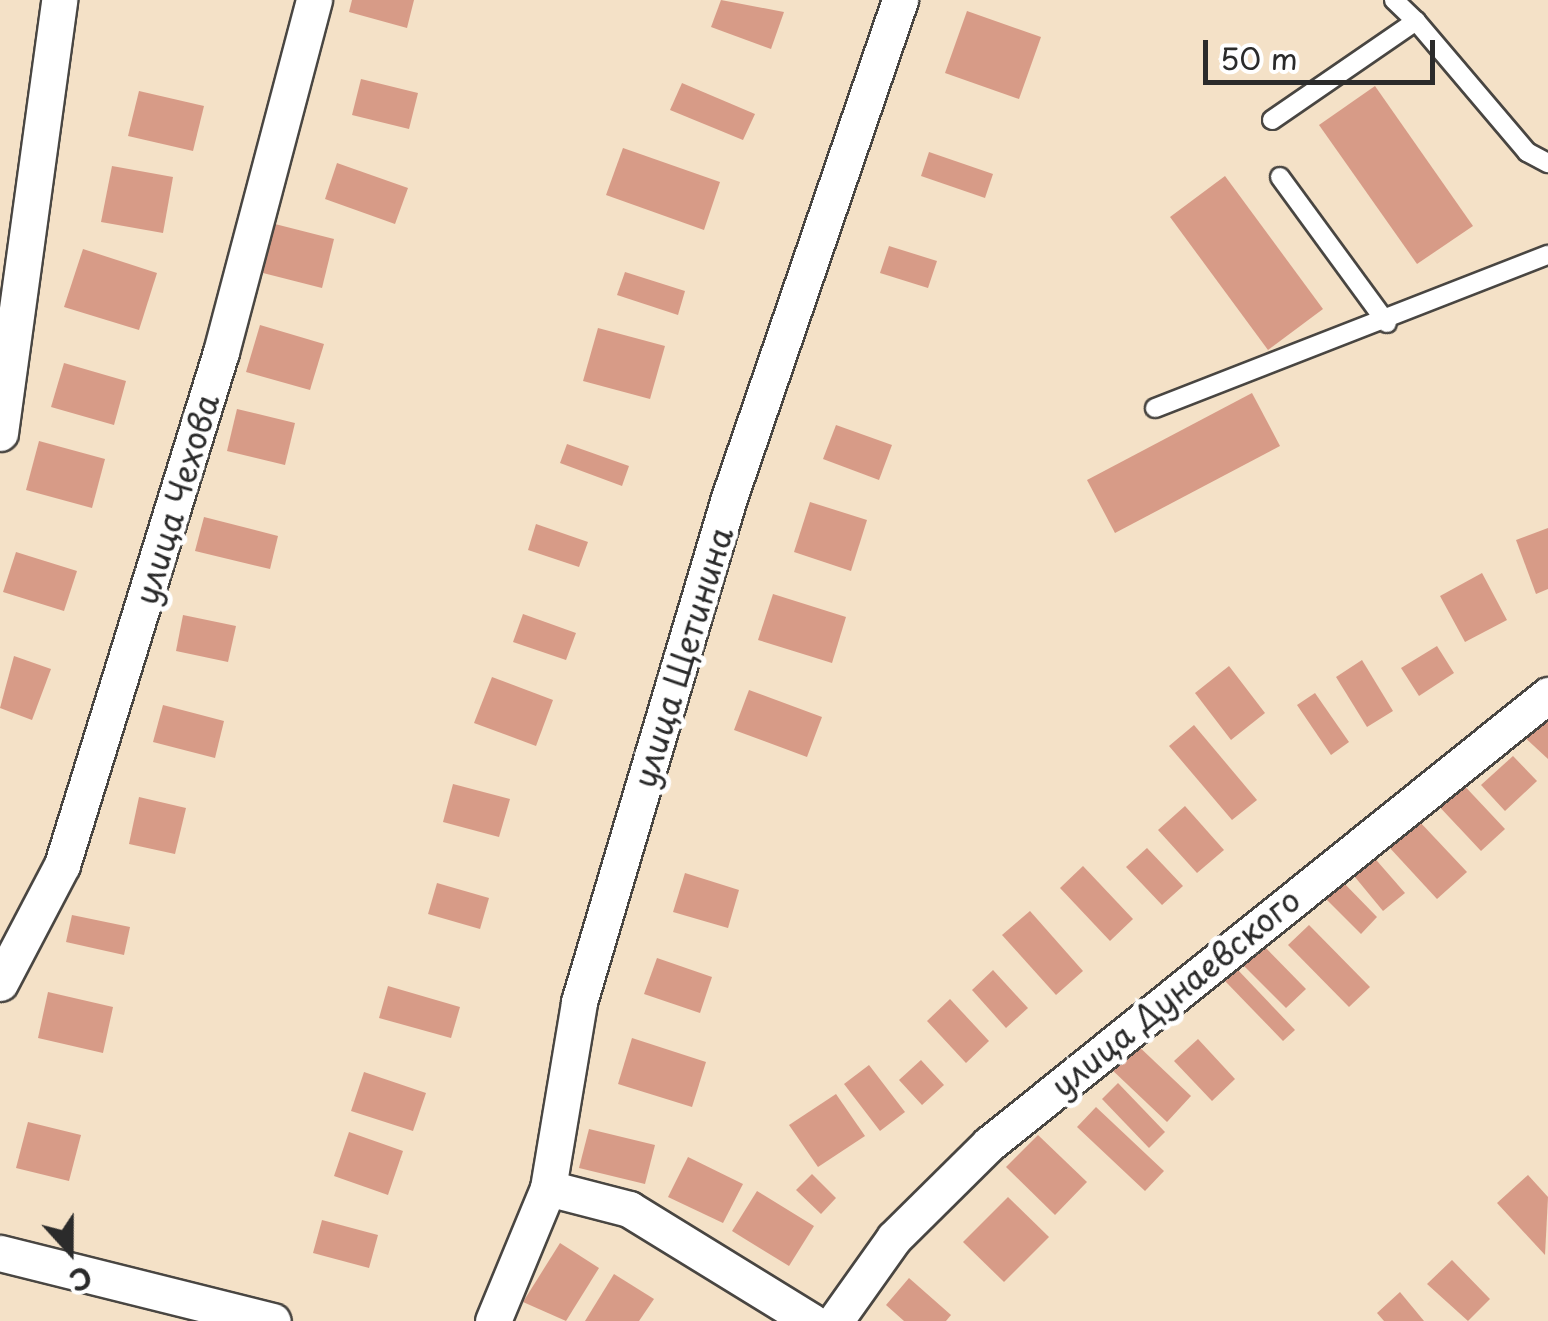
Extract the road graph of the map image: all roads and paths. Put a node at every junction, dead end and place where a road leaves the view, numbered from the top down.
1 (314, 0) edge
2 (900, 0) edge
3 (1394, 0) edge
4 (52, 1) edge
5 (1416, 20) junction
6 (1272, 120) dead end
7 (1548, 163) edge
8 (1280, 177) dead end
9 (1548, 255) edge
10 (9, 279) edge
11 (1388, 323) junction
12 (1154, 408) dead end
13 (0, 433) edge
14 (1548, 696) edge
15 (0, 983) edge
16 (548, 1188) junction
17 (0, 1253) edge
18 (272, 1321) edge
19 (493, 1321) edge
20 (811, 1321) edge
21 (834, 1321) edge

1 - 15 street, улица Чехова
2 - 16 street, улица Щетинина
3 - 5 lane
4 - 10 street
5 - 6 lane
5 - 7 lane
8 - 11 lane
9 - 11 lane
10 - 13 street
11 - 12 lane
14 - 21 street, улица Дунаевского
16 - 19 street, улица Щетинина
16 - 20 street
17 - 18 street

